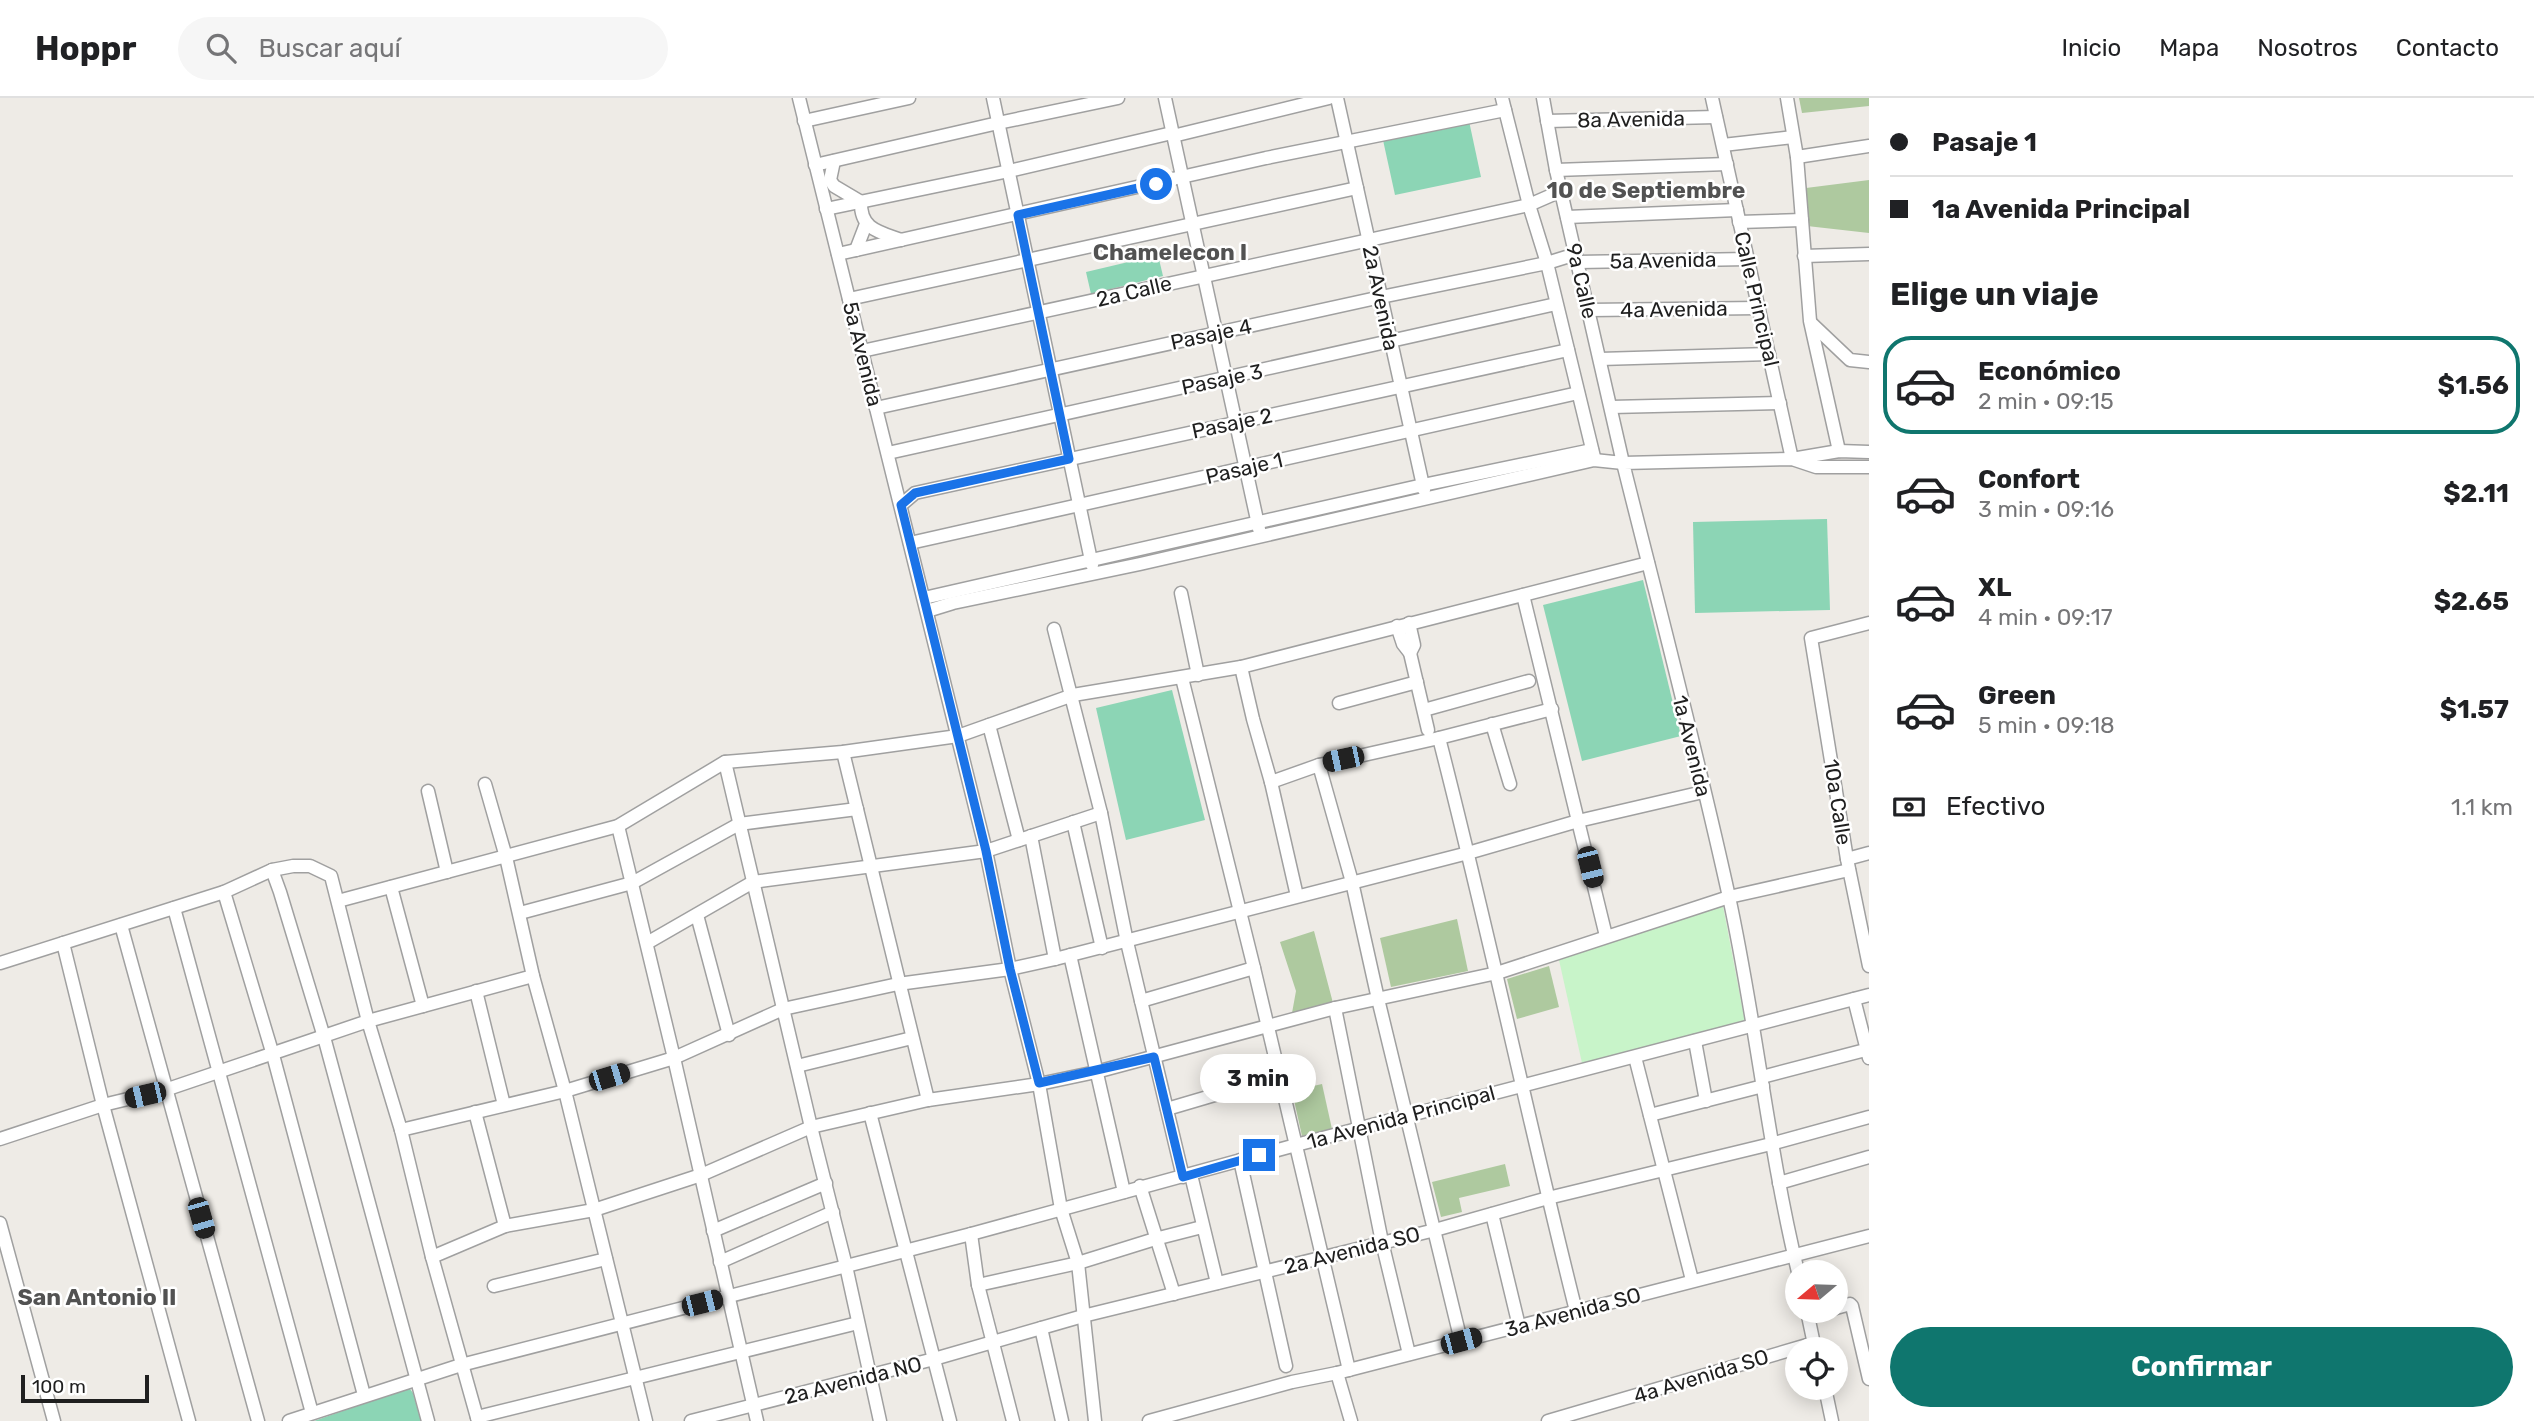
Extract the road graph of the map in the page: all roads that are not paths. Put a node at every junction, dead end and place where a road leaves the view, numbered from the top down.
1 (799, 98) edge
2 (909, 98) edge
3 (993, 98) edge
4 (1118, 98) edge
5 (1165, 98) edge
6 (1329, 98) edge
7 (1337, 98) edge
8 (1543, 98) edge
9 (1712, 98) edge
10 (1787, 98) edge
11 (1504, 104) edge
12 (1716, 117) junction
13 (804, 121) junction
14 (1546, 121) junction
15 (998, 122) junction
16 (1172, 134) junction
17 (1793, 137) junction
18 (1347, 142) junction
19 (1723, 145) junction
20 (1869, 146) edge
21 (1797, 158) junction
22 (834, 161) junction
23 (1727, 164) junction
24 (815, 165) junction
25 (1556, 170) junction
26 (1009, 171) junction
27 (1182, 179) junction
28 (1357, 188) junction
29 (1561, 191) junction
30 (861, 202) junction
31 (1530, 205) junction
32 (826, 209) junction
33 (1018, 215) junction
34 (1738, 216) junction
35 (1567, 217) junction
36 (1802, 220) junction
37 (866, 223) junction
38 (1192, 224) junction
39 (901, 240) junction
40 (1368, 240) junction
41 (856, 250) junction
42 (838, 254) junction
43 (1869, 254) edge
44 (1804, 256) junction
45 (1577, 258) junction
46 (1748, 259) junction
47 (1027, 261) junction
48 (1547, 263) junction
49 (1203, 275) junction
50 (1381, 297) junction
51 (849, 299) junction
52 (1556, 304) junction
53 (1759, 308) junction
54 (1589, 310) junction
55 (1038, 313) junction
56 (1810, 321) junction
57 (1216, 334) junction
58 (1391, 342) junction
59 (1568, 349) junction
60 (862, 351) junction
61 (1769, 354) junction
62 (1600, 359) junction
63 (1869, 362) edge
64 (1050, 368) junction
65 (1226, 378) junction
66 (1401, 387) junction
67 (1578, 393) junction
68 (1780, 403) junction
69 (1611, 407) junction
70 (876, 408) junction
71 (1060, 414) junction
72 (1236, 422) junction
73 (1411, 430) junction
74 (1839, 451) junction
75 (1869, 452) edge
76 (888, 453) junction
77 (1593, 455) junction
78 (1069, 459) junction
79 (1792, 459) junction
80 (1623, 463) junction
81 (1869, 467) edge
82 (1245, 468) junction
83 (1424, 491) junction
84 (901, 505) junction
85 (1079, 505) junction
86 (1259, 530) junction
87 (910, 543) junction
88 (1648, 563) junction
89 (1092, 566) junction
90 (1181, 593) dead end
91 (1523, 596) junction
92 (925, 604) junction
93 (1869, 623) edge
94 (1403, 625) junction
95 (1054, 629) dead end
96 (1241, 667) junction
97 (1198, 675) junction
98 (1182, 678) junction
99 (1417, 681) junction
100 (1529, 681) dead end
101 (1073, 695) junction
102 (1339, 703) dead end
103 (1552, 709) junction
104 (1424, 710) junction
105 (1492, 724) junction
106 (989, 725) junction
107 (1434, 734) junction
108 (958, 736) junction
109 (843, 752) junction
110 (724, 762) junction
111 (1319, 765) junction
112 (1271, 782) junction
113 (485, 784) dead end
114 (1510, 784) dead end
115 (428, 791) dead end
116 (1703, 792) junction
117 (857, 809) junction
118 (1101, 813) junction
119 (1578, 821) junction
120 (1073, 822) junction
121 (739, 824) junction
122 (618, 826) junction
123 (1025, 838) junction
124 (986, 851) junction
125 (1468, 853) junction
126 (1869, 853) edge
127 (506, 856) junction
128 (1848, 865) junction
129 (872, 867) junction
130 (272, 870) junction
131 (447, 872) junction
132 (753, 882) junction
133 (1352, 882) junction
134 (632, 883) junction
135 (391, 887) junction
136 (224, 892) junction
137 (1297, 896) junction
138 (1729, 897) junction
139 (338, 901) junction
140 (174, 908) junction
141 (1239, 911) junction
142 (520, 913) junction
143 (697, 915) junction
144 (121, 925) junction
145 (1606, 936) junction
146 (1127, 942) junction
147 (63, 943) junction
148 (647, 943) junction
149 (1102, 948) junction
150 (1070, 956) junction
151 (1055, 959) junction
152 (0, 963) edge
153 (1869, 966) edge
154 (1254, 968) junction
155 (1010, 969) junction
156 (1497, 973) junction
157 (533, 976) junction
158 (898, 984) junction
159 (475, 991) junction
160 (1869, 995) edge
161 (1378, 999) junction
162 (1854, 999) junction
163 (1141, 1001) junction
164 (423, 1006) junction
165 (1335, 1008) junction
166 (783, 1009) junction
167 (368, 1021) junction
168 (1268, 1025) junction
169 (1754, 1027) junction
170 (729, 1035) junction
171 (324, 1037) junction
172 (912, 1038) junction
173 (1695, 1041) junction
174 (1868, 1052) edge
175 (273, 1055) junction
176 (1154, 1057) junction
177 (1634, 1057) junction
178 (674, 1058) junction
179 (797, 1066) junction
180 (1096, 1072) junction
181 (218, 1073) junction
182 (1279, 1076) junction
183 (1763, 1082) junction
184 (1039, 1083) junction
185 (1522, 1086) junction
186 (165, 1090) junction
187 (565, 1091) junction
188 (928, 1100) junction
189 (1706, 1101) junction
190 (103, 1105) junction
191 (504, 1105) junction
192 (1167, 1109) junction
193 (475, 1112) junction
194 (870, 1113) junction
195 (1407, 1115) junction
196 (1650, 1115) junction
197 (1869, 1117) edge
198 (811, 1127) junction
199 (1360, 1128) junction
200 (401, 1130) junction
201 (0, 1139) edge
202 (1771, 1144) junction
203 (1296, 1145) junction
204 (1869, 1157) edge
205 (1240, 1160) junction
206 (1664, 1170) junction
207 (701, 1175) junction
208 (1187, 1176) junction
209 (826, 1183) junction
210 (1779, 1183) junction
211 (1140, 1186) junction
212 (1124, 1192) junction
213 (1548, 1198) junction
214 (1060, 1209) junction
215 (594, 1210) junction
216 (833, 1212) junction
217 (1492, 1214) junction
218 (0, 1223) edge
219 (505, 1226) junction
220 (1202, 1227) junction
221 (1435, 1230) junction
222 (713, 1231) junction
223 (971, 1234) junction
224 (1869, 1236) edge
225 (1155, 1239) junction
226 (1382, 1242) junction
227 (906, 1251) junction
228 (1793, 1254) junction
229 (432, 1257) junction
230 (1323, 1257) junction
231 (606, 1259) junction
232 (1795, 1260) edge
233 (720, 1262) junction
234 (1078, 1263) junction
235 (846, 1266) junction
236 (1265, 1271) junction
237 (1692, 1280) junction
238 (1217, 1283) junction
239 (494, 1286) dead end
240 (978, 1286) junction
241 (1174, 1294) junction
242 (728, 1296) junction
243 (1848, 1305) edge
244 (1576, 1311) junction
245 (1083, 1316) junction
246 (622, 1322) junction
247 (858, 1323) junction
248 (1519, 1326) junction
249 (1041, 1328) junction
250 (993, 1341) junction
251 (1461, 1341) junction
252 (741, 1352) junction
253 (1409, 1354) junction
254 (1785, 1355) edge
255 (1867, 1358) edge
256 (934, 1359) junction
257 (461, 1365) junction
258 (1286, 1366) dead end
259 (1343, 1372) junction
260 (869, 1376) junction
261 (636, 1377) junction
262 (417, 1379) junction
263 (1869, 1379) edge
264 (364, 1395) junction
265 (1828, 1400) edge
266 (753, 1406) junction
267 (312, 1413) junction
268 (477, 1419) edge
269 (948, 1420) edge
270 (1554, 1420) edge
271 (54, 1421) edge
272 (189, 1421) edge
273 (258, 1421) edge
274 (289, 1421) edge
275 (428, 1421) edge
276 (646, 1421) edge
277 (691, 1421) edge
278 (757, 1421) edge
279 (880, 1421) edge
280 (1013, 1421) edge
281 (1062, 1421) edge
282 (1095, 1421) edge
283 (1149, 1421) edge
284 (1351, 1421) edge
285 (1832, 1421) edge

1 - 13 street, 5a Avenida
2 - 13 street
3 - 15 street
4 - 15 street
5 - 16 street
6 - 16 street
7 - 18 street, 2a Avenida
8 - 14 street, 9a Calle
9 - 12 street, Calle Principal
10 - 17 street
11 - 18 street
11 - 31 street
12 - 14 street, 8a Avenida
12 - 19 street, Calle Principal
13 - 24 street, 5a Avenida
14 - 25 street, 9a Calle
15 - 22 street
15 - 26 street
16 - 26 street
16 - 27 street
17 - 19 street
17 - 21 street
18 - 27 street
18 - 28 street, 2a Avenida
19 - 23 street, Calle Principal
20 - 21 street
21 - 36 street
22 - 24 street
22 - 30 street
23 - 25 street
23 - 34 street, Calle Principal
24 - 32 street, 5a Avenida
25 - 29 street, 9a Calle
26 - 30 street
26 - 33 street
27 - 33 street
27 - 38 street
28 - 38 street
28 - 40 street, 2a Avenida
29 - 31 street, 2a Calle
29 - 35 street, 9a Calle
30 - 32 street
30 - 37 street
31 - 40 street, 2a Calle
31 - 48 street
32 - 42 street, 5a Avenida
33 - 39 street
33 - 47 street
34 - 35 street
34 - 36 street
34 - 46 street, Calle Principal
35 - 45 street, 9a Calle
36 - 44 street
37 - 39 street
37 - 41 street
38 - 47 street
38 - 49 street
39 - 41 street
40 - 49 street, 2a Calle
40 - 50 street, 2a Avenida
41 - 42 street
42 - 51 street, 5a Avenida
43 - 44 street
44 - 56 street
45 - 46 street, 5a Avenida
45 - 48 street, 5a Avenida
45 - 54 street, 9a Calle
46 - 53 street, Calle Principal
47 - 51 street
47 - 55 street
48 - 50 street, Pasaje 4
48 - 52 street
49 - 55 street, 2a Calle
49 - 57 street
50 - 57 street, Pasaje 4
50 - 58 street, 2a Avenida
51 - 60 street, 5a Avenida
52 - 58 street, Pasaje 3
52 - 59 street
53 - 54 street, 4a Avenida
53 - 61 street, Calle Principal
54 - 62 street, 9a Calle
55 - 60 street, 2a Calle
55 - 64 street
56 - 63 street
56 - 74 street
57 - 64 street, Pasaje 4
57 - 65 street
58 - 65 street, Pasaje 3
58 - 66 street, 2a Avenida
59 - 66 street, Pasaje 2
59 - 67 street
60 - 70 street, 5a Avenida
61 - 62 street
61 - 68 street, Calle Principal
62 - 69 street, 9a Calle
64 - 70 street, Pasaje 4
64 - 71 street
65 - 71 street, Pasaje 3
65 - 72 street
66 - 72 street, Pasaje 2
66 - 73 street, 2a Avenida
67 - 73 street, Pasaje 1
67 - 77 street
68 - 69 street
68 - 79 street, Calle Principal
69 - 80 street, 9a Calle
70 - 76 street, 5a Avenida
71 - 76 street, Pasaje 3
71 - 78 street
72 - 78 street, Pasaje 2
72 - 82 street
73 - 82 street, Pasaje 1
73 - 83 street, 2a Avenida
74 - 75 street
74 - 79 street
76 - 84 street, 5a Avenida
77 - 80 street
77 - 83 street
78 - 84 street, Pasaje 2
78 - 85 street
79 - 80 street
79 - 81 street
80 - 88 street, 1a Avenida
82 - 85 street, Pasaje 1
82 - 86 street
83 - 86 street
84 - 87 street, 5a Avenida
85 - 87 street, Pasaje 1
85 - 89 street
86 - 89 street
87 - 92 street, 5a Avenida
88 - 91 street
88 - 116 street, 1a Avenida
89 - 92 street
90 - 97 street
91 - 94 street
91 - 103 street
92 - 108 street, 5a Avenida
93 - 128 street, 10a Calle
94 - 96 street
94 - 99 street
95 - 101 street
96 - 97 street
96 - 112 street
97 - 98 street
98 - 101 street
98 - 141 street
99 - 102 street
99 - 104 street
100 - 104 street
101 - 106 street
101 - 118 street
103 - 105 street
103 - 119 street
104 - 107 street
105 - 107 street
105 - 114 street
106 - 108 street
106 - 123 street
107 - 111 street
107 - 125 street
108 - 109 street
108 - 124 street, 5a Avenida
109 - 110 street
109 - 117 street
110 - 121 street
110 - 122 street
111 - 112 street
111 - 133 street
112 - 137 street
113 - 127 street
115 - 131 street
116 - 119 street
116 - 138 street, 1a Avenida
117 - 121 street
117 - 129 street
118 - 120 street
118 - 146 street
119 - 125 street
119 - 145 street
120 - 123 street
120 - 149 street
121 - 132 street
121 - 134 street
122 - 127 street
122 - 134 street
123 - 124 street
123 - 151 street
124 - 129 street
124 - 155 street, 5a Avenida
125 - 133 street
125 - 156 street
126 - 128 street
127 - 131 street
127 - 142 street
128 - 138 street
128 - 153 street, 10a Calle
129 - 132 street
129 - 158 street
130 - 136 street
130 - 139 street
130 - 171 street
131 - 135 street
132 - 143 street
132 - 166 street
133 - 137 street
133 - 161 street
134 - 142 street
134 - 148 street
135 - 139 street
135 - 164 street
136 - 140 street
136 - 175 street
137 - 141 street
138 - 145 street
138 - 169 street, 1a Avenida
139 - 167 street
140 - 144 street
140 - 181 street
141 - 146 street
141 - 154 street
142 - 157 street
143 - 148 street
143 - 170 street
144 - 147 street
144 - 186 street
145 - 156 street
146 - 149 street
146 - 163 street
147 - 152 street
147 - 190 street
148 - 178 street
149 - 150 street
150 - 151 street
150 - 180 street
151 - 155 street
154 - 163 street
154 - 168 street
155 - 158 street
155 - 184 street, 5a Avenida
156 - 161 street
156 - 185 street
157 - 159 street
157 - 187 street
158 - 166 street
158 - 172 street
159 - 164 street
159 - 191 street
160 - 162 street
161 - 165 street
161 - 195 street
162 - 169 street
162 - 174 street
163 - 176 street
164 - 167 street
165 - 168 street
165 - 199 street
166 - 170 street
166 - 179 street
167 - 171 street
167 - 200 street
168 - 176 street
168 - 182 street
169 - 173 street, 1a Avenida Principal
169 - 183 street, 1a Avenida
170 - 178 street
171 - 175 street
171 - 262 street
172 - 179 street
172 - 188 street
173 - 177 street, 1a Avenida Principal
173 - 189 street
174 - 183 street
175 - 181 street
175 - 264 street
176 - 180 street
176 - 192 street
177 - 185 street, 1a Avenida Principal
177 - 196 street
178 - 187 street
178 - 207 street
179 - 198 street
180 - 184 street
180 - 212 street
181 - 186 street
181 - 267 street
182 - 192 street
182 - 203 street
183 - 189 street
183 - 202 street, 1a Avenida
184 - 188 street
184 - 214 street, 5a Avenida
185 - 195 street, 1a Avenida Principal
185 - 213 street
186 - 190 street
186 - 273 street
187 - 191 street
187 - 215 street
188 - 194 street
189 - 196 street
190 - 201 street
190 - 272 street
191 - 193 street
192 - 208 street
193 - 200 street
193 - 219 street
194 - 198 street
194 - 227 street
195 - 199 street, 1a Avenida Principal
195 - 221 street
196 - 206 street
197 - 202 street
198 - 207 street
198 - 209 street
199 - 203 street, 1a Avenida Principal
199 - 226 street
200 - 229 street
202 - 206 street, 2a Avenida SO
202 - 210 street, 1a Avenida
203 - 205 street, 1a Avenida Principal
203 - 230 street
204 - 210 street
205 - 208 street, 1a Avenida Principal
205 - 236 street
206 - 213 street, 2a Avenida SO
206 - 237 street
207 - 215 street
207 - 222 street
208 - 211 street, 1a Avenida Principal
208 - 220 street
209 - 216 street
209 - 222 street
210 - 228 street, 1a Avenida
211 - 212 street, 1a Avenida Principal
211 - 225 street
212 - 214 street, 1a Avenida Principal
213 - 217 street, 2a Avenida SO
213 - 244 street
214 - 223 street, 1a Avenida Principal
214 - 234 street, 5a Avenida
215 - 219 street
215 - 231 street
216 - 233 street
216 - 235 street
217 - 221 street, 2a Avenida SO
217 - 248 street
218 - 271 street
219 - 229 street
220 - 225 street
220 - 238 street
221 - 226 street, 2a Avenida SO
221 - 251 street
222 - 233 street
223 - 227 street, 1a Avenida Principal
223 - 240 street
224 - 228 street, 3a Avenida SO
225 - 234 street
225 - 241 street
226 - 230 street, 2a Avenida SO
226 - 253 street
227 - 235 street, 1a Avenida Principal
227 - 256 street
228 - 232 street, 1a Avenida
228 - 237 street, 3a Avenida SO
229 - 257 street
230 - 236 street, 2a Avenida SO
230 - 259 street
231 - 239 street
231 - 246 street
233 - 242 street
234 - 240 street
234 - 245 street, 5a Avenida
235 - 242 street, 1a Avenida Principal
235 - 247 street
236 - 238 street, 2a Avenida SO
236 - 258 street
237 - 244 street, 3a Avenida SO
238 - 241 street, 2a Avenida SO
240 - 250 street
241 - 245 street, 2a Avenida SO
242 - 246 street, 1a Avenida Principal
242 - 252 street
243 - 255 street
244 - 248 street, 3a Avenida SO
245 - 249 street, 2a Avenida SO
245 - 282 street, 5a Avenida
246 - 257 street, 1a Avenida Principal
246 - 261 street
247 - 252 street
247 - 260 street
248 - 251 street, 3a Avenida SO
249 - 250 street, 2a Avenida SO
249 - 281 street
250 - 256 street, 2a Avenida SO
250 - 280 street
251 - 253 street, 3a Avenida SO
252 - 261 street
252 - 266 street
253 - 259 street, 3a Avenida SO
254 - 270 street, 4a Avenida SO
255 - 263 street
256 - 260 street, 2a Avenida NO
256 - 269 street
257 - 262 street, 1a Avenida Principal
257 - 268 street
259 - 283 street, 3a Avenida SO
259 - 284 street
260 - 266 street, 2a Avenida NO
260 - 279 street
261 - 268 street
261 - 276 street
262 - 264 street, 1a Avenida Principal
262 - 275 street
264 - 267 street, 1a Avenida Principal
265 - 285 street
266 - 277 street, 2a Avenida NO
266 - 278 street
267 - 274 street, 1a Avenida Principal

